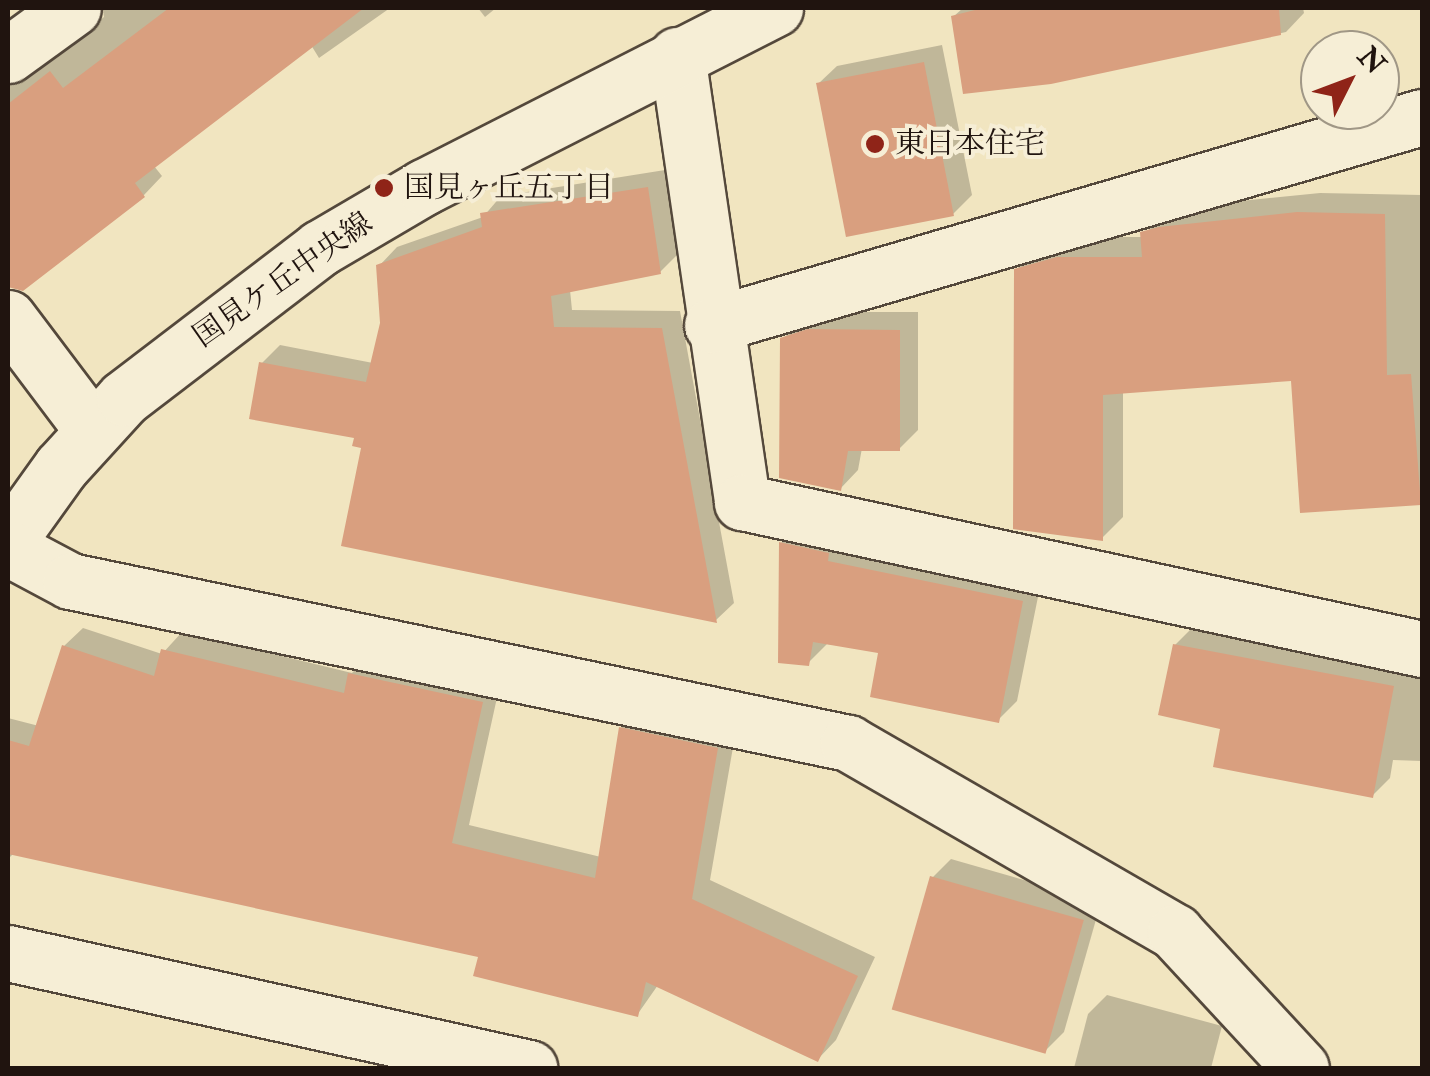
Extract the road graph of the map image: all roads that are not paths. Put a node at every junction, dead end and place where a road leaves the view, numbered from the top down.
1 (73, 8) edge
2 (775, 8) edge
3 (8, 55) edge
4 (677, 55) junction
5 (1422, 117) edge
6 (8, 318) edge
7 (712, 324) junction
8 (93, 431) junction
9 (8, 544) edge
10 (1422, 649) edge
11 (8, 953) edge
12 (529, 1068) edge
13 (1300, 1068) edge

1 - 3 street
2 - 4 street, 国見ケ丘中央線
4 - 7 street
4 - 8 street, 国見ケ丘中央線
5 - 7 street
6 - 8 street
7 - 10 street
8 - 9 street, 国見ケ丘中央線
9 - 13 street
11 - 12 street

